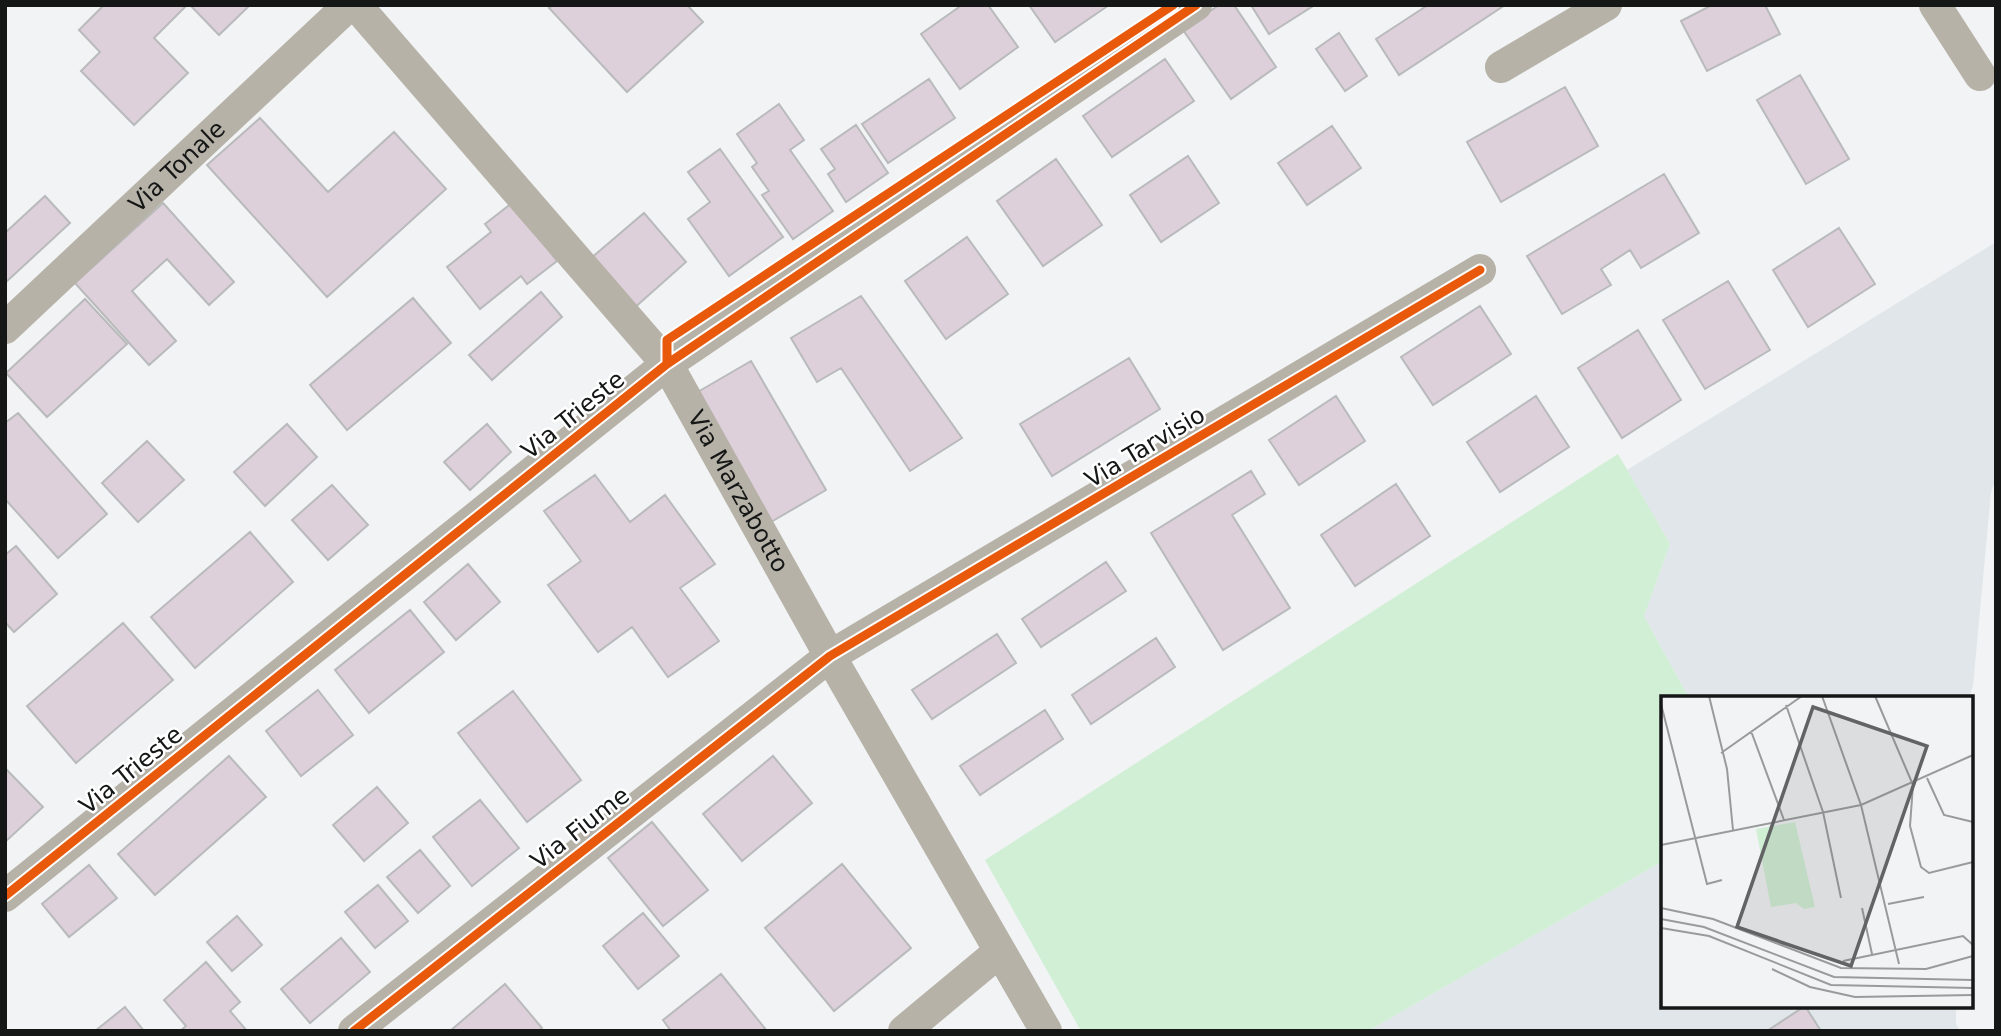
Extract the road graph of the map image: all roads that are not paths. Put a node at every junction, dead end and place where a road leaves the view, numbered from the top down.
1 (349, 5) edge
2 (356, 5) edge
3 (1196, 5) edge
4 (1606, 5) edge
5 (1935, 5) edge
6 (1501, 68) dead end
7 (1980, 75) dead end
8 (1480, 270) dead end
9 (5, 328) edge
10 (667, 363) junction
11 (830, 656) junction
12 (5, 896) edge
13 (999, 952) junction
14 (354, 1031) edge
15 (904, 1031) edge
16 (1046, 1031) edge

1 - 9 street, Via Tonale
2 - 10 street, Via Marzabotto
3 - 10 street, Via Trieste
4 - 6 street
5 - 7 street
8 - 11 street, Via Tarvisio
10 - 11 street, Via Marzabotto
10 - 12 street, Via Trieste
11 - 13 street, Via Marzabotto
11 - 14 street, Via Fiume
13 - 15 street
13 - 16 street, Via Marzabotto

